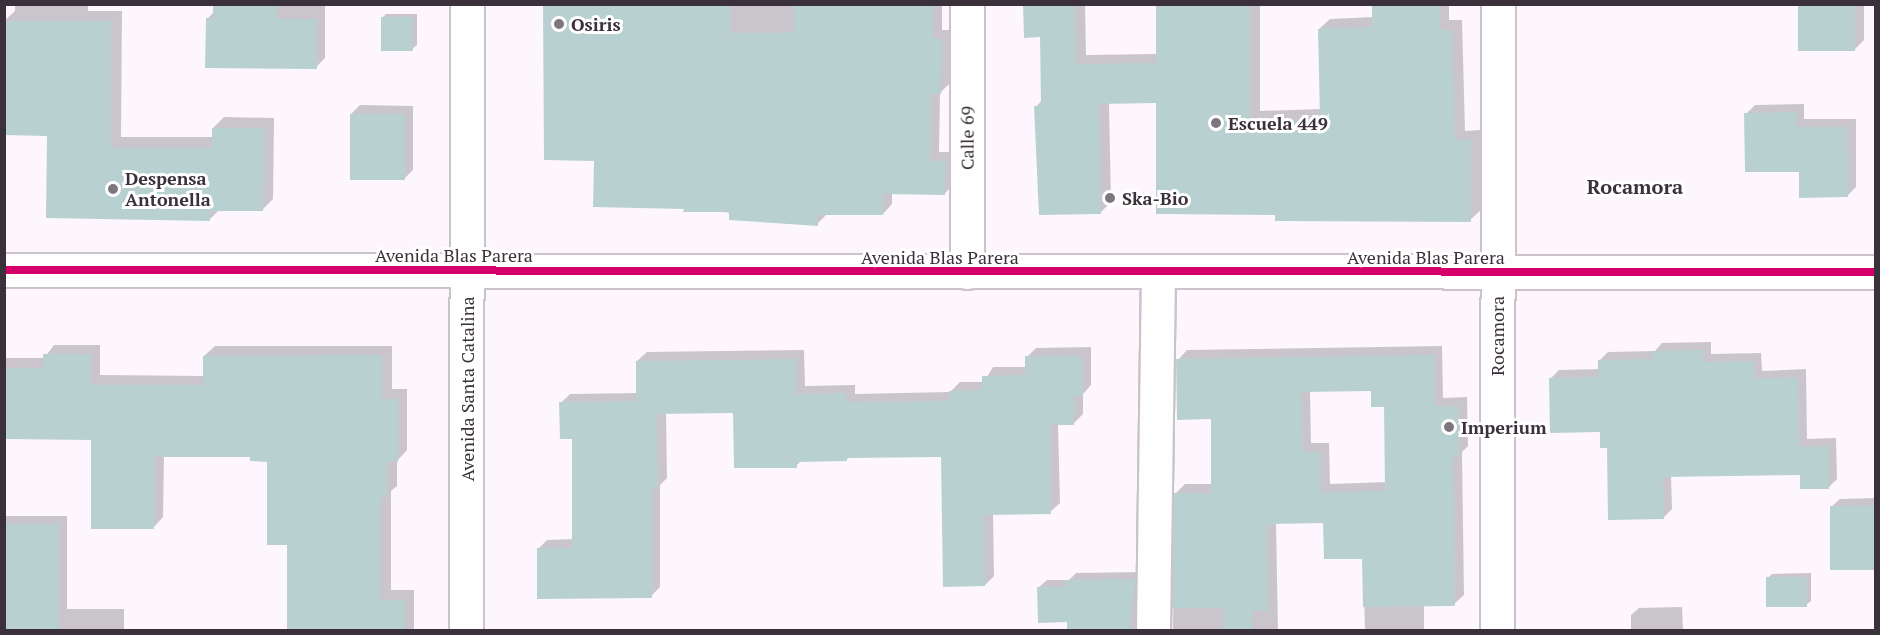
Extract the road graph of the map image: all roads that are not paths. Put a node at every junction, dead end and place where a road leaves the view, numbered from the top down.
1 (467, 4) edge
2 (967, 4) edge
3 (1498, 4) edge
4 (4, 270) edge
5 (467, 270) junction
6 (967, 272) junction
7 (1158, 272) junction
8 (1498, 272) junction
9 (1875, 272) edge
10 (466, 630) edge
11 (1153, 630) edge
12 (1497, 630) edge

1 - 5 main road, Avenida Santa Catalina
2 - 6 main road, Calle 69
3 - 8 main road, Rocamora
4 - 5 main road, Avenida Blas Parera
5 - 6 main road, Avenida Blas Parera
5 - 10 main road, Avenida Santa Catalina
6 - 7 main road, Avenida Blas Parera
7 - 8 main road, Avenida Blas Parera
7 - 11 main road
8 - 9 main road, Avenida Blas Parera
8 - 12 main road, Rocamora

